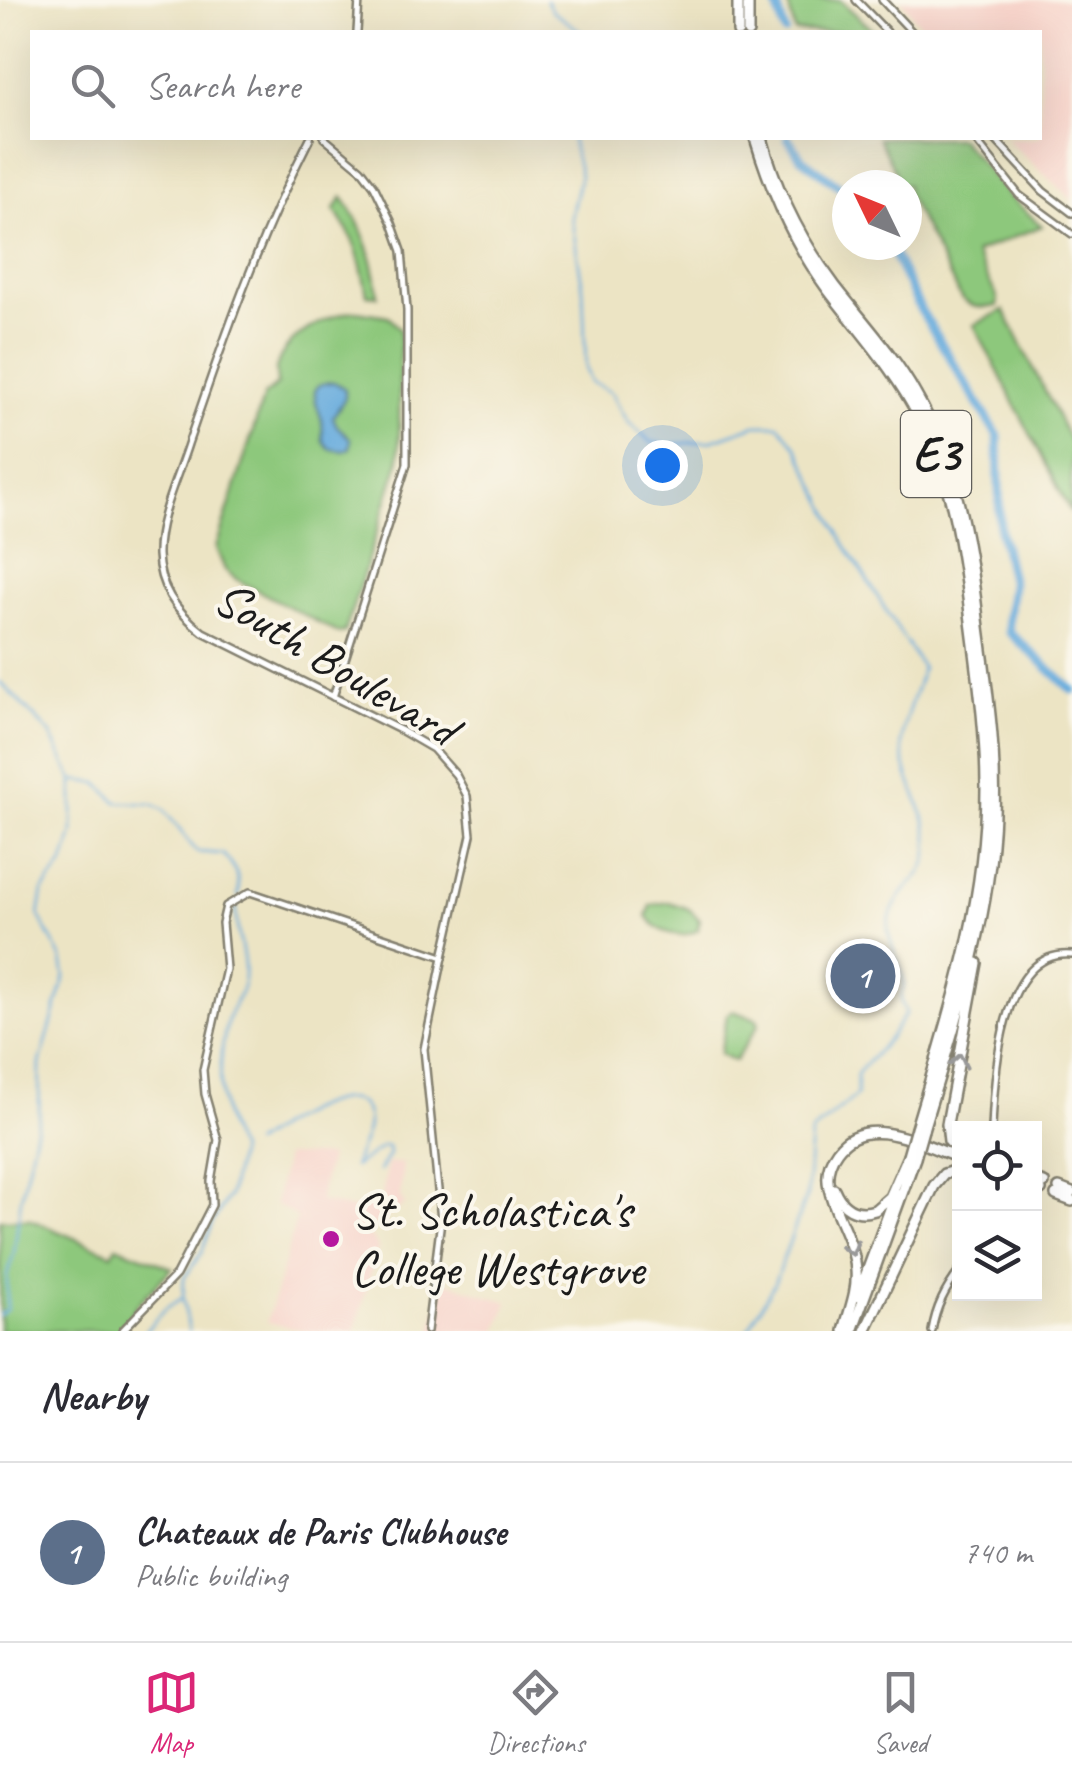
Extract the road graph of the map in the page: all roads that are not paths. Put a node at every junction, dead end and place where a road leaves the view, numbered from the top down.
1 (359, 0) edge
2 (738, 0) edge
3 (748, 0) edge
4 (856, 0) edge
5 (882, 0) edge
6 (357, 30) edge
7 (738, 30) edge
8 (748, 30) edge
9 (886, 30) edge
10 (910, 30) edge
11 (309, 140) edge
12 (326, 140) edge
13 (759, 140) edge
14 (976, 140) edge
15 (996, 140) edge
16 (1072, 213) edge
17 (1072, 234) edge
18 (333, 697) junction
19 (987, 851) junction
20 (985, 904) junction
21 (1072, 954) edge
22 (443, 957) junction
23 (993, 1121) edge
24 (920, 1129) junction
25 (952, 1146) edge
26 (912, 1157) junction
27 (952, 1158) edge
28 (952, 1159) edge
29 (952, 1168) edge
30 (1072, 1193) edge
31 (1072, 1202) edge
32 (952, 1280) edge
33 (122, 1331) edge
34 (428, 1331) edge
35 (844, 1331) edge
36 (852, 1331) edge
37 (865, 1331) edge
38 (932, 1331) edge

1 - 6 main road
2 - 7 highway
3 - 8 highway
4 - 9 main road
5 - 10 main road
11 - 18 main road, South Boulevard
12 - 18 main road
13 - 19 highway, E3
14 - 17 main road
15 - 16 main road
18 - 22 main road, South Boulevard
19 - 20 highway, E3
19 - 24 highway, E3
20 - 24 highway, E3
25 -> 20 highway
21 - 23 main road
22 - 33 main road
22 - 34 main road, South Boulevard
24 - 26 highway, E3, bridge
26 - 28 highway
26 - 35 highway, E3
26 - 36 highway, E3
27 -> 35 highway
29 - 37 highway
30 - 31 highway
32 - 38 main road

